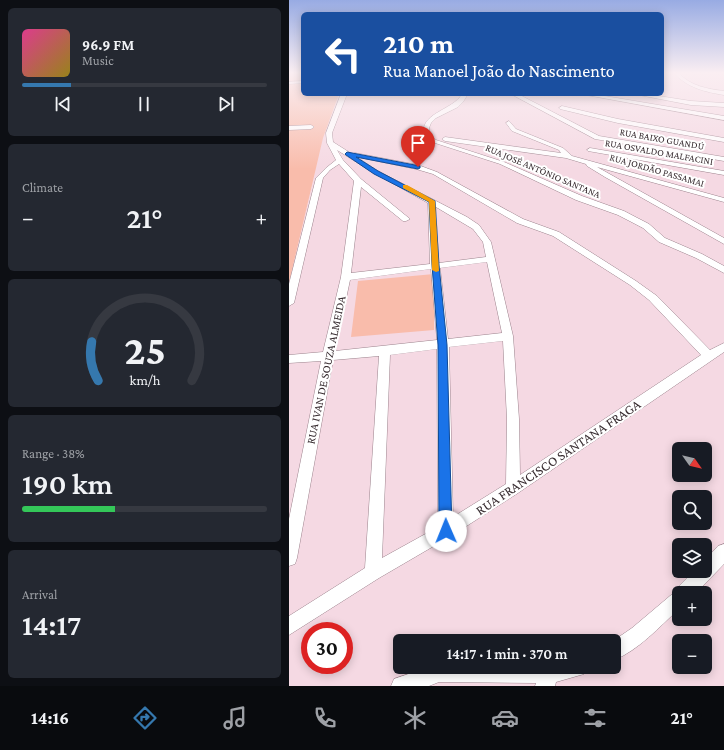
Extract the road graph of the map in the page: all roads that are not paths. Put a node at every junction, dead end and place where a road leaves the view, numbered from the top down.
1 (340, 105) edge
2 (458, 105) edge
3 (535, 105) edge
4 (648, 105) edge
5 (562, 108) dead end
6 (724, 118) edge
7 (509, 123) dead end
8 (311, 127) dead end
9 (289, 128) edge
10 (426, 132) junction
11 (597, 138) junction
12 (724, 140) edge
13 (330, 143) junction
14 (590, 150) junction
15 (347, 154) junction
16 (569, 157) junction
17 (724, 159) edge
18 (583, 160) junction
19 (340, 161) junction
20 (724, 173) edge
21 (358, 181) junction
22 (699, 192) junction
23 (724, 200) edge
24 (432, 201) junction
25 (724, 206) edge
26 (405, 219) dead end
27 (724, 241) edge
28 (492, 259) junction
29 (435, 265) junction
30 (724, 270) edge
31 (346, 276) junction
32 (289, 303) edge
33 (509, 336) junction
34 (443, 345) junction
35 (724, 347) edge
36 (385, 351) junction
37 (328, 356) junction
38 (709, 356) junction
39 (289, 359) edge
40 (513, 488) junction
41 (446, 531) junction
42 (724, 552) edge
43 (289, 558) edge
44 (373, 572) junction
45 (691, 586) edge
46 (672, 604) edge
47 (289, 626) edge
48 (621, 646) edge
49 (561, 674) edge
50 (547, 680) edge
51 (401, 686) edge

1 - 13 street
2 - 10 street
3 - 11 street, RUA BAIXO GUANDÚ
4 - 6 street
5 - 12 street
7 - 16 street
8 - 9 street
10 - 16 street, RUA JORDÃO PASSAMAI
10 - 30 street, RUA JOSÉ ANTÔNIO SANTANA
11 - 14 street
11 - 17 street, RUA BAIXO GUANDÚ
13 - 15 street
13 - 19 street
14 - 18 street
14 - 20 street, RUA OSVALDO MALFACINI
15 - 24 street
15 - 38 street
16 - 18 street, RUA JORDÃO PASSAMAI
18 - 22 street, RUA JORDÃO PASSAMAI
18 - 27 street
19 - 21 street
19 - 32 street
21 - 26 street
21 - 31 street, RUA IVAN DE SOUZA ALMEIDA
22 - 23 street, RUA JORDÃO PASSAMAI
22 - 25 street
24 - 28 street
24 - 29 street
28 - 29 street
28 - 33 street
29 - 31 street
29 - 34 street
31 - 37 street, RUA IVAN DE SOUZA ALMEIDA
33 - 34 street
33 - 40 street
34 - 36 street
34 - 41 street
35 - 38 street, RUA FRANCISCO SANTANA FRAGA
36 - 37 street
36 - 44 street
37 - 39 street
37 - 43 street, RUA IVAN DE SOUZA ALMEIDA
38 - 40 street, RUA FRANCISCO SANTANA FRAGA
40 - 41 street, RUA FRANCISCO SANTANA FRAGA
41 - 44 street, RUA FRANCISCO SANTANA FRAGA
42 - 45 street
44 - 47 street, RUA FRANCISCO SANTANA FRAGA
46 - 48 street
49 - 50 street
50 - 51 street

